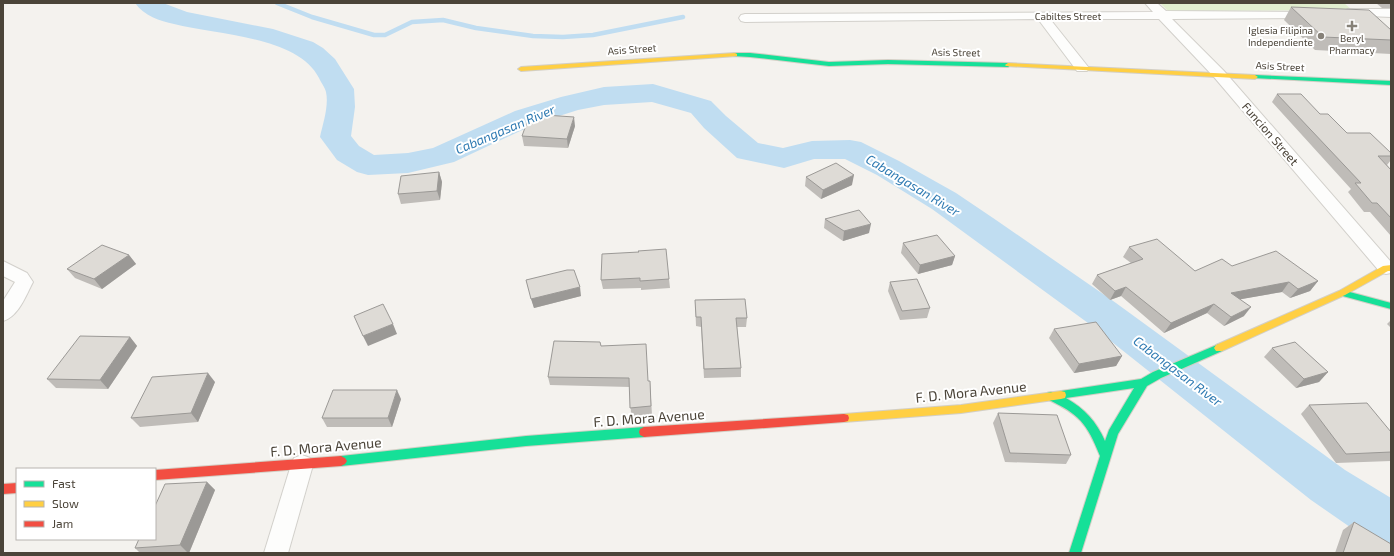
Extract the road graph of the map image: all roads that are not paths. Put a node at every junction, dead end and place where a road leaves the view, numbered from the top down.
1 (1151, 3) edge
2 (1352, 3) edge
3 (1334, 13) edge
4 (1365, 13) junction
5 (1391, 13) edge
6 (1318, 14) edge
7 (1041, 16) junction
8 (1163, 16) junction
9 (745, 18) dead end
10 (1381, 25) edge
11 (521, 68) dead end
12 (1082, 68) junction
13 (1219, 74) junction
14 (1391, 83) edge
15 (3, 269) edge
16 (1389, 270) edge
17 (1342, 293) junction
18 (1391, 306) edge
19 (3, 314) edge
20 (1144, 383) junction
21 (1051, 396) junction
22 (1106, 457) junction
23 (302, 465) junction
24 (156, 475) edge
25 (16, 488) edge
26 (3, 489) edge
27 (276, 553) edge
28 (1075, 553) edge

1 - 8 street, Funcion Street
2 - 4 street
3 - 4 street
4 - 5 street
4 - 10 street
6 - 8 street, Cabiltes Street
7 - 8 street, Cabiltes Street
7 - 9 street, Cabiltes Street
7 - 12 street
8 - 13 street, Funcion Street
11 - 12 street, Asis Street
12 - 13 street, Asis Street
13 - 14 street, Asis Street
13 - 16 street, Funcion Street
15 - 19 street
16 - 17 street
17 - 18 street
17 - 20 street
20 - 21 street, F. D. Mora Avenue
20 - 22 street
21 - 22 street
21 - 23 street, F. D. Mora Avenue
22 - 28 street
23 - 24 street, F. D. Mora Avenue
23 - 27 street
25 - 26 street

